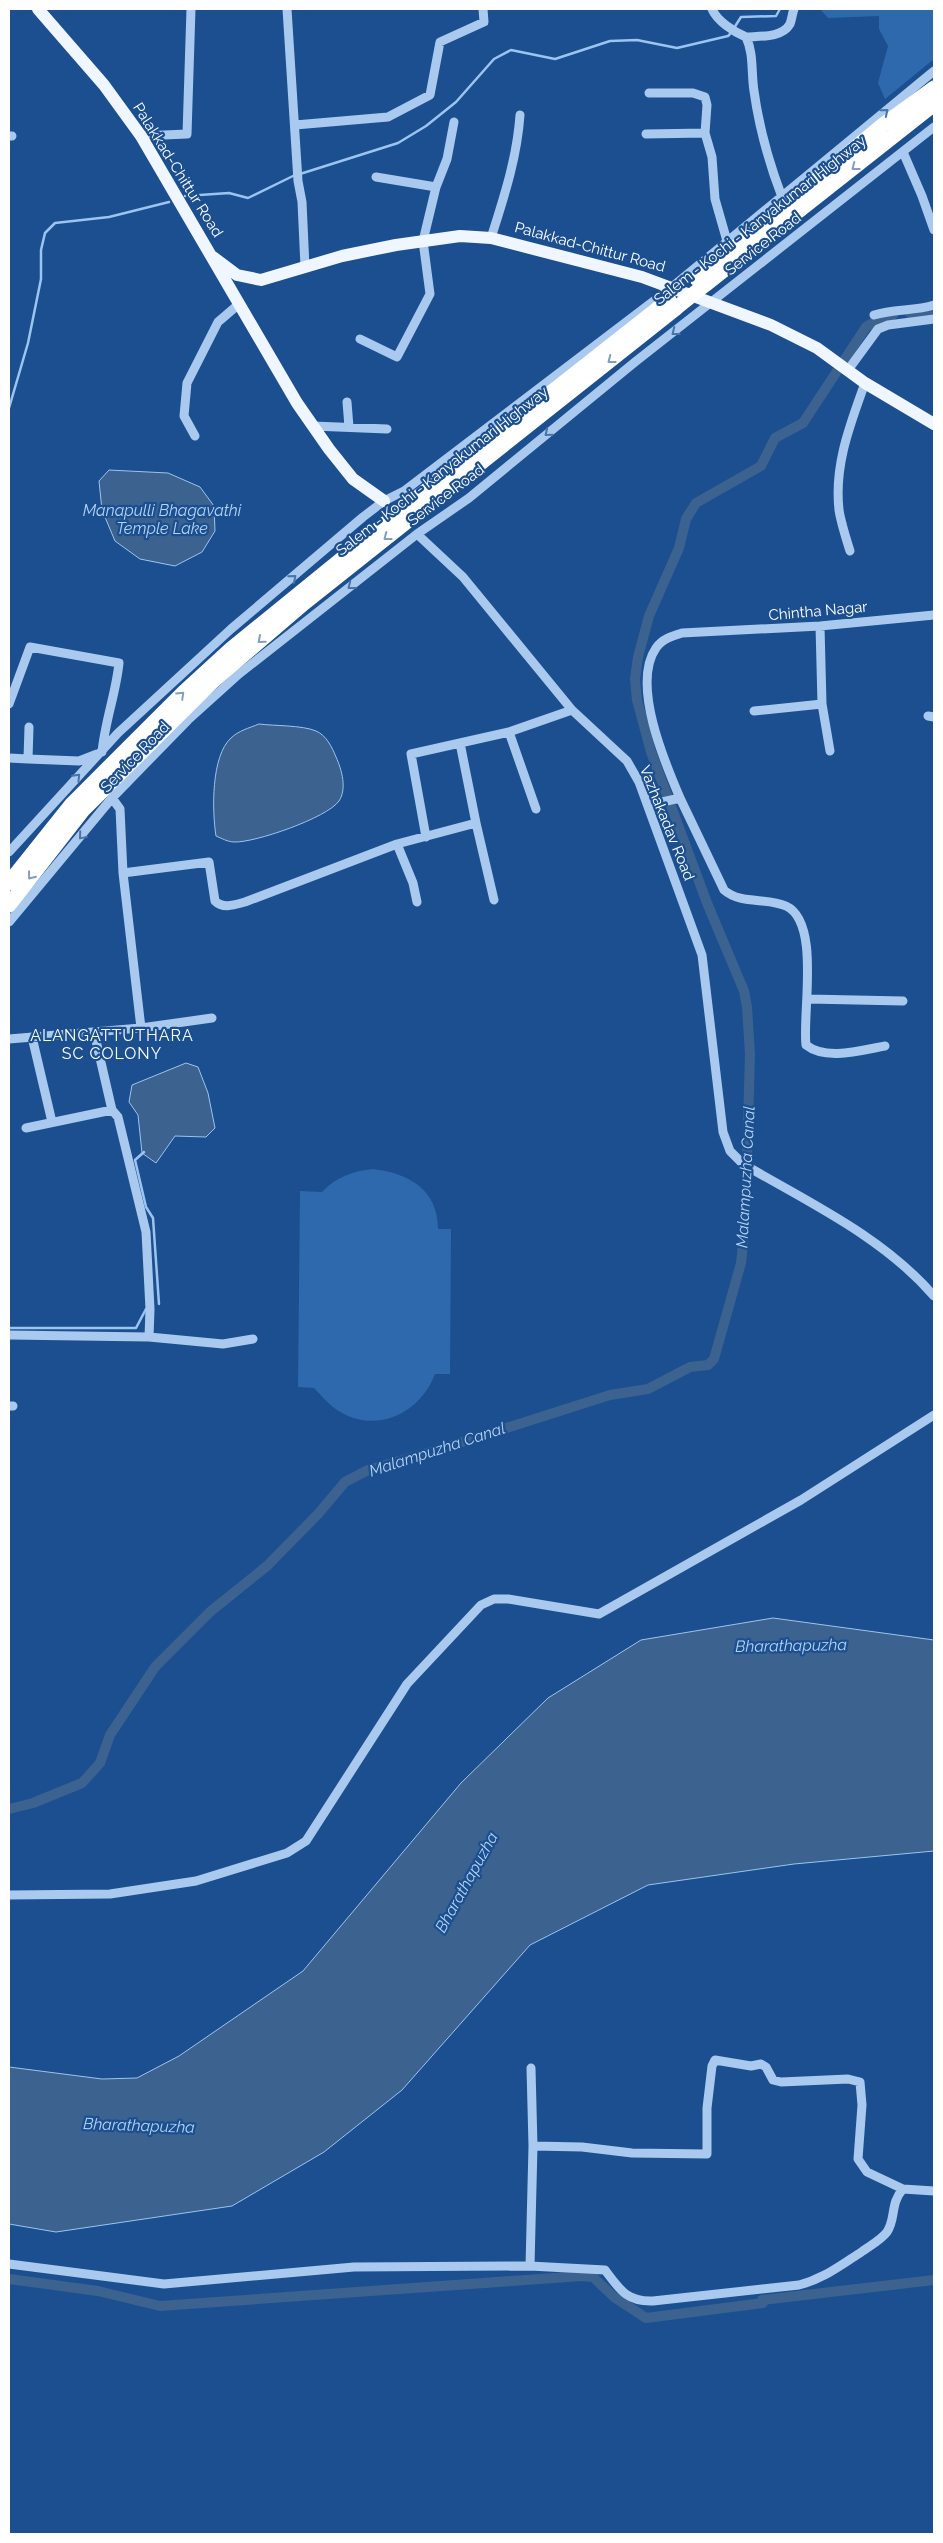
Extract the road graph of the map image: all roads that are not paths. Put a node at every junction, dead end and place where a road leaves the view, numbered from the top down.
1 (38, 9) edge
2 (191, 9) edge
3 (287, 9) edge
4 (483, 9) edge
5 (712, 9) edge
6 (794, 9) edge
7 (742, 35) junction
8 (934, 71) edge
9 (934, 88) edge
10 (649, 93) dead end
11 (934, 104) edge
12 (520, 115) dead end
13 (454, 122) dead end
14 (295, 125) junction
15 (934, 127) edge
16 (705, 133) junction
17 (646, 134) dead end
18 (141, 136) junction
19 (903, 152) junction
20 (376, 177) dead end
21 (436, 187) junction
22 (782, 197) junction
23 (934, 230) edge
24 (491, 238) junction
25 (423, 241) junction
26 (728, 241) junction
27 (213, 257) junction
28 (305, 267) junction
29 (702, 282) junction
30 (672, 299) junction
31 (713, 302) junction
32 (239, 304) junction
33 (934, 305) edge
34 (874, 315) dead end
35 (934, 319) edge
36 (360, 339) dead end
37 (847, 370) junction
38 (865, 383) junction
39 (347, 402) dead end
40 (934, 424) edge
41 (313, 426) junction
42 (349, 427) junction
43 (388, 429) dead end
44 (195, 436) dead end
45 (384, 501) junction
46 (417, 534) junction
47 (850, 551) dead end
48 (934, 615) edge
49 (820, 626) junction
50 (9, 704) edge
51 (822, 704) junction
52 (572, 710) junction
53 (754, 711) dead end
54 (29, 727) dead end
55 (509, 732) junction
56 (460, 743) junction
57 (830, 751) dead end
58 (102, 752) junction
59 (9, 758) edge
60 (28, 758) junction
61 (112, 798) junction
62 (680, 798) junction
63 (649, 805) junction
64 (536, 809) dead end
65 (476, 824) junction
66 (426, 837) junction
67 (397, 844) junction
68 (9, 851) edge
69 (123, 873) junction
70 (9, 883) edge
71 (494, 900) dead end
72 (417, 902) dead end
73 (9, 905) edge
74 (9, 922) edge
75 (808, 1000) junction
76 (903, 1000) dead end
77 (212, 1018) dead end
78 (141, 1028) junction
79 (94, 1032) junction
80 (32, 1037) junction
81 (9, 1039) edge
82 (885, 1046) dead end
83 (112, 1110) junction
84 (52, 1122) junction
85 (26, 1128) dead end
86 (934, 1296) edge
87 (9, 1335) edge
88 (149, 1337) junction
89 (253, 1339) dead end
90 (934, 1415) edge
91 (9, 1894) edge
92 (532, 2068) dead end
93 (533, 2146) junction
94 (903, 2189) junction
95 (934, 2191) edge
96 (9, 2264) edge
97 (530, 2266) junction

1 - 18 main road, Palakkad-Chittur Road
2 - 18 street
3 - 14 street
4 - 14 street
5 - 7 street
6 - 7 street
7 - 22 street
22 -> 8 street, Service Road
9 - 29 highway, Salem - Kochi - Kanyakumari Highway
10 - 16 street
11 -> 29 highway, Salem - Kochi - Kanyakumari Highway
12 - 24 street
13 - 21 street
14 - 28 street
15 - 19 street, Service Road
16 - 17 street
16 - 26 street
18 - 27 main road, Palakkad-Chittur Road
19 - 23 street
19 - 31 street, Service Road
20 - 21 street
21 - 25 street
22 - 26 street, Service Road
24 - 25 main road, Palakkad-Chittur Road
24 - 30 main road, Palakkad-Chittur Road
25 - 28 main road, Palakkad-Chittur Road
25 - 36 street
26 - 30 street, Service Road
27 - 28 main road, Palakkad-Chittur Road
27 - 32 main road, Palakkad-Chittur Road
29 - 30 highway, Salem - Kochi - Kanyakumari Highway
30 - 31 main road, Palakkad-Chittur Road
30 - 45 street, Service Road
70 -> 30 highway, Salem - Kochi - Kanyakumari Highway
30 -> 73 highway, Salem - Kochi - Kanyakumari Highway
31 - 37 main road, Palakkad-Chittur Road
31 -> 46 street, Service Road
32 - 41 main road, Palakkad-Chittur Road
32 - 44 street
33 - 34 street
35 - 37 street
37 - 38 main road, Palakkad-Chittur Road
38 - 40 main road, Palakkad-Chittur Road
38 - 47 street
39 - 42 street
41 - 42 street
41 - 45 main road, Palakkad-Chittur Road
42 - 43 street
58 -> 45 street, Service Road
46 - 52 street, Vazhakadav Road
46 -> 61 street, Service Road
48 - 49 street, Chintha Nagar
49 - 51 street
49 - 62 street, Chintha Nagar
50 - 58 street
51 - 53 street
51 - 57 street
52 - 55 street
52 - 63 street, Vazhakadav Road
54 - 60 street
55 - 56 street
55 - 64 street
56 - 65 street
56 - 66 street
58 - 60 street
68 -> 58 street, Service Road
59 - 60 street
61 - 69 street
61 -> 74 street, Service Road
62 - 63 street
62 - 75 street, Chintha Nagar
63 - 86 street, Vazhakadav Road
65 - 66 street
65 - 71 street
66 - 67 street
67 - 69 street
67 - 72 street
69 - 78 street
75 - 76 street
75 - 82 street, Chintha Nagar
77 - 78 street
78 - 79 street
79 - 80 street
79 - 83 street
80 - 81 street
80 - 84 street
83 - 84 street
83 - 88 street
84 - 85 street
87 - 88 street
88 - 89 street
90 - 91 street
92 - 93 street
93 - 94 street
93 - 97 street
94 - 95 street
94 - 97 street
96 - 97 street

